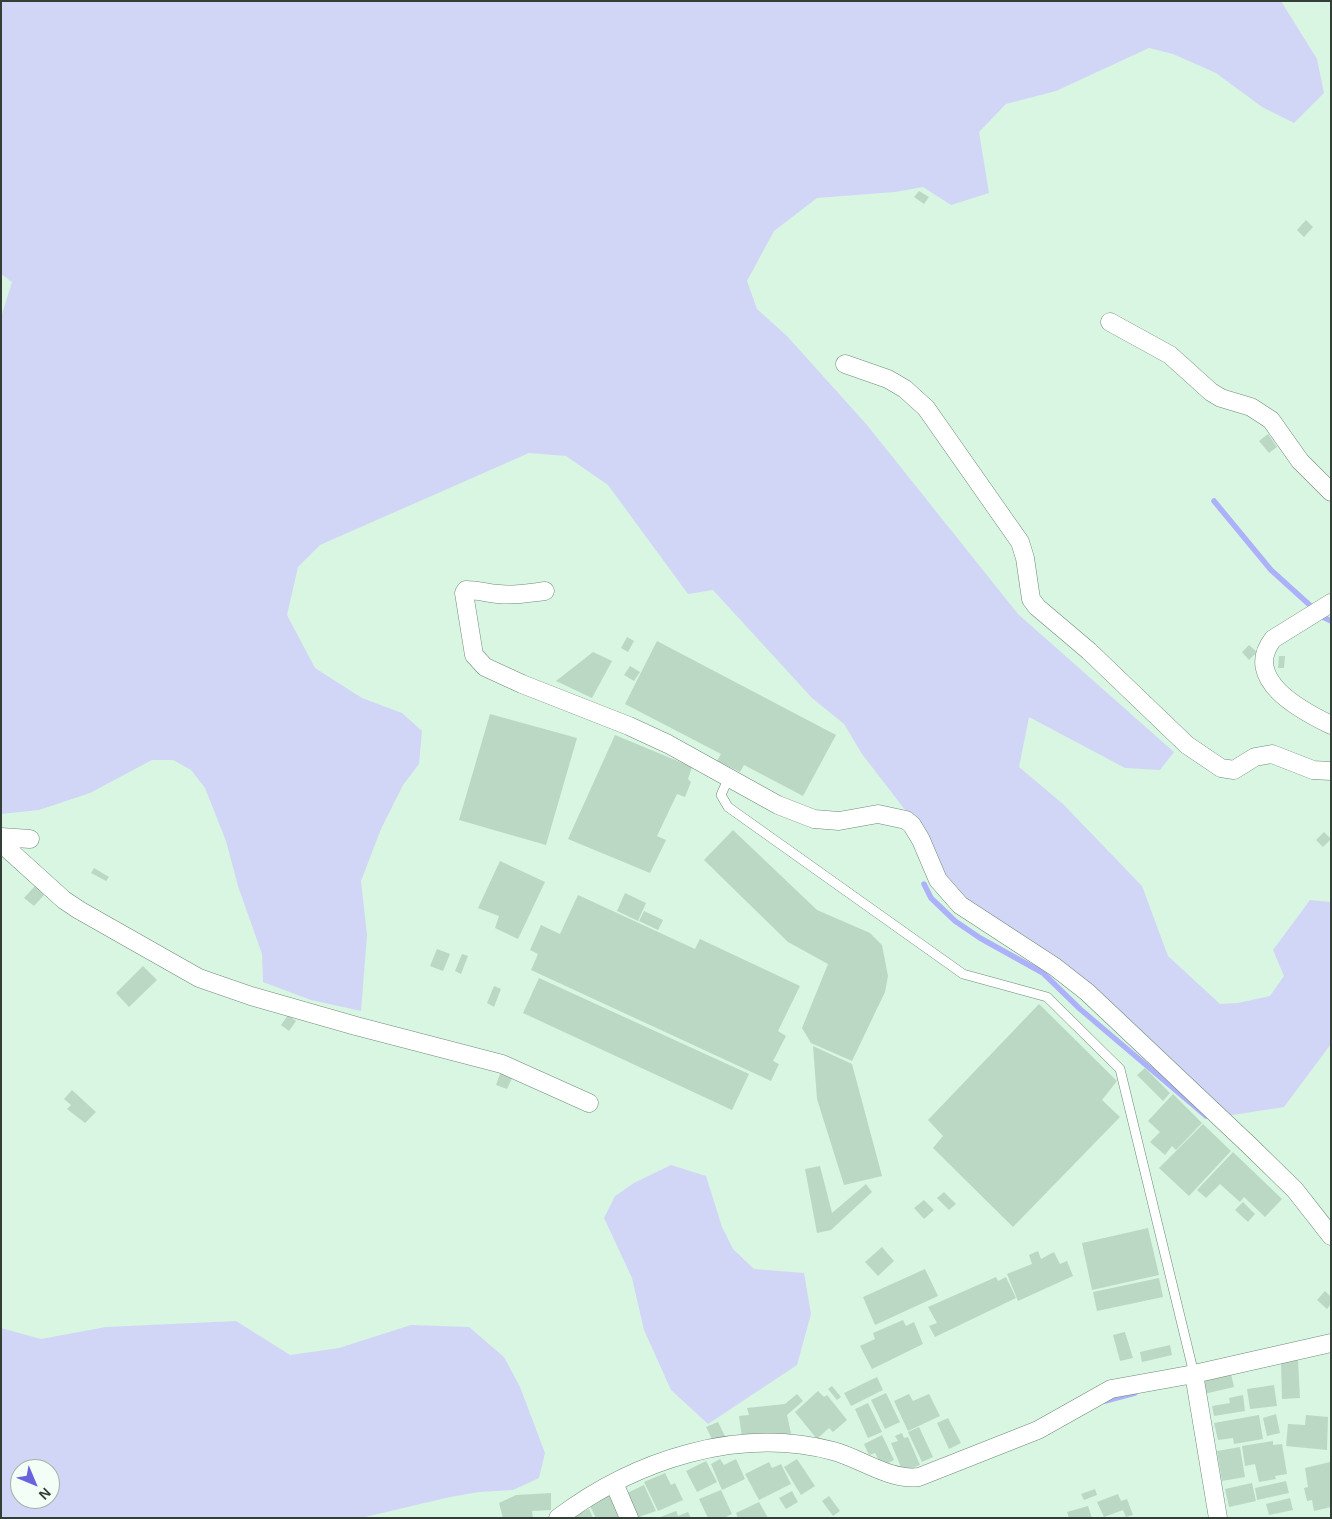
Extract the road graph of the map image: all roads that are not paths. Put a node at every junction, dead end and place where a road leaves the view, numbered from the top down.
1 (1110, 322) dead end
2 (845, 364) dead end
3 (1331, 492) edge
4 (545, 591) dead end
5 (1331, 603) edge
6 (1331, 726) edge
7 (1331, 771) edge
8 (729, 777) junction
9 (1, 837) edge
10 (30, 839) dead end
11 (1, 843) edge
12 (589, 1103) dead end
13 (1331, 1236) edge
14 (1331, 1343) edge
15 (1194, 1374) junction
16 (614, 1483) junction
17 (558, 1518) edge
18 (629, 1518) edge
19 (1218, 1518) edge

1 - 3 street
2 - 7 street
4 - 8 street
5 - 6 street
8 - 13 street
8 - 15 lane
9 - 10 street
11 - 12 street
14 - 15 street
15 - 16 street
15 - 19 street
16 - 17 street
16 - 18 street

